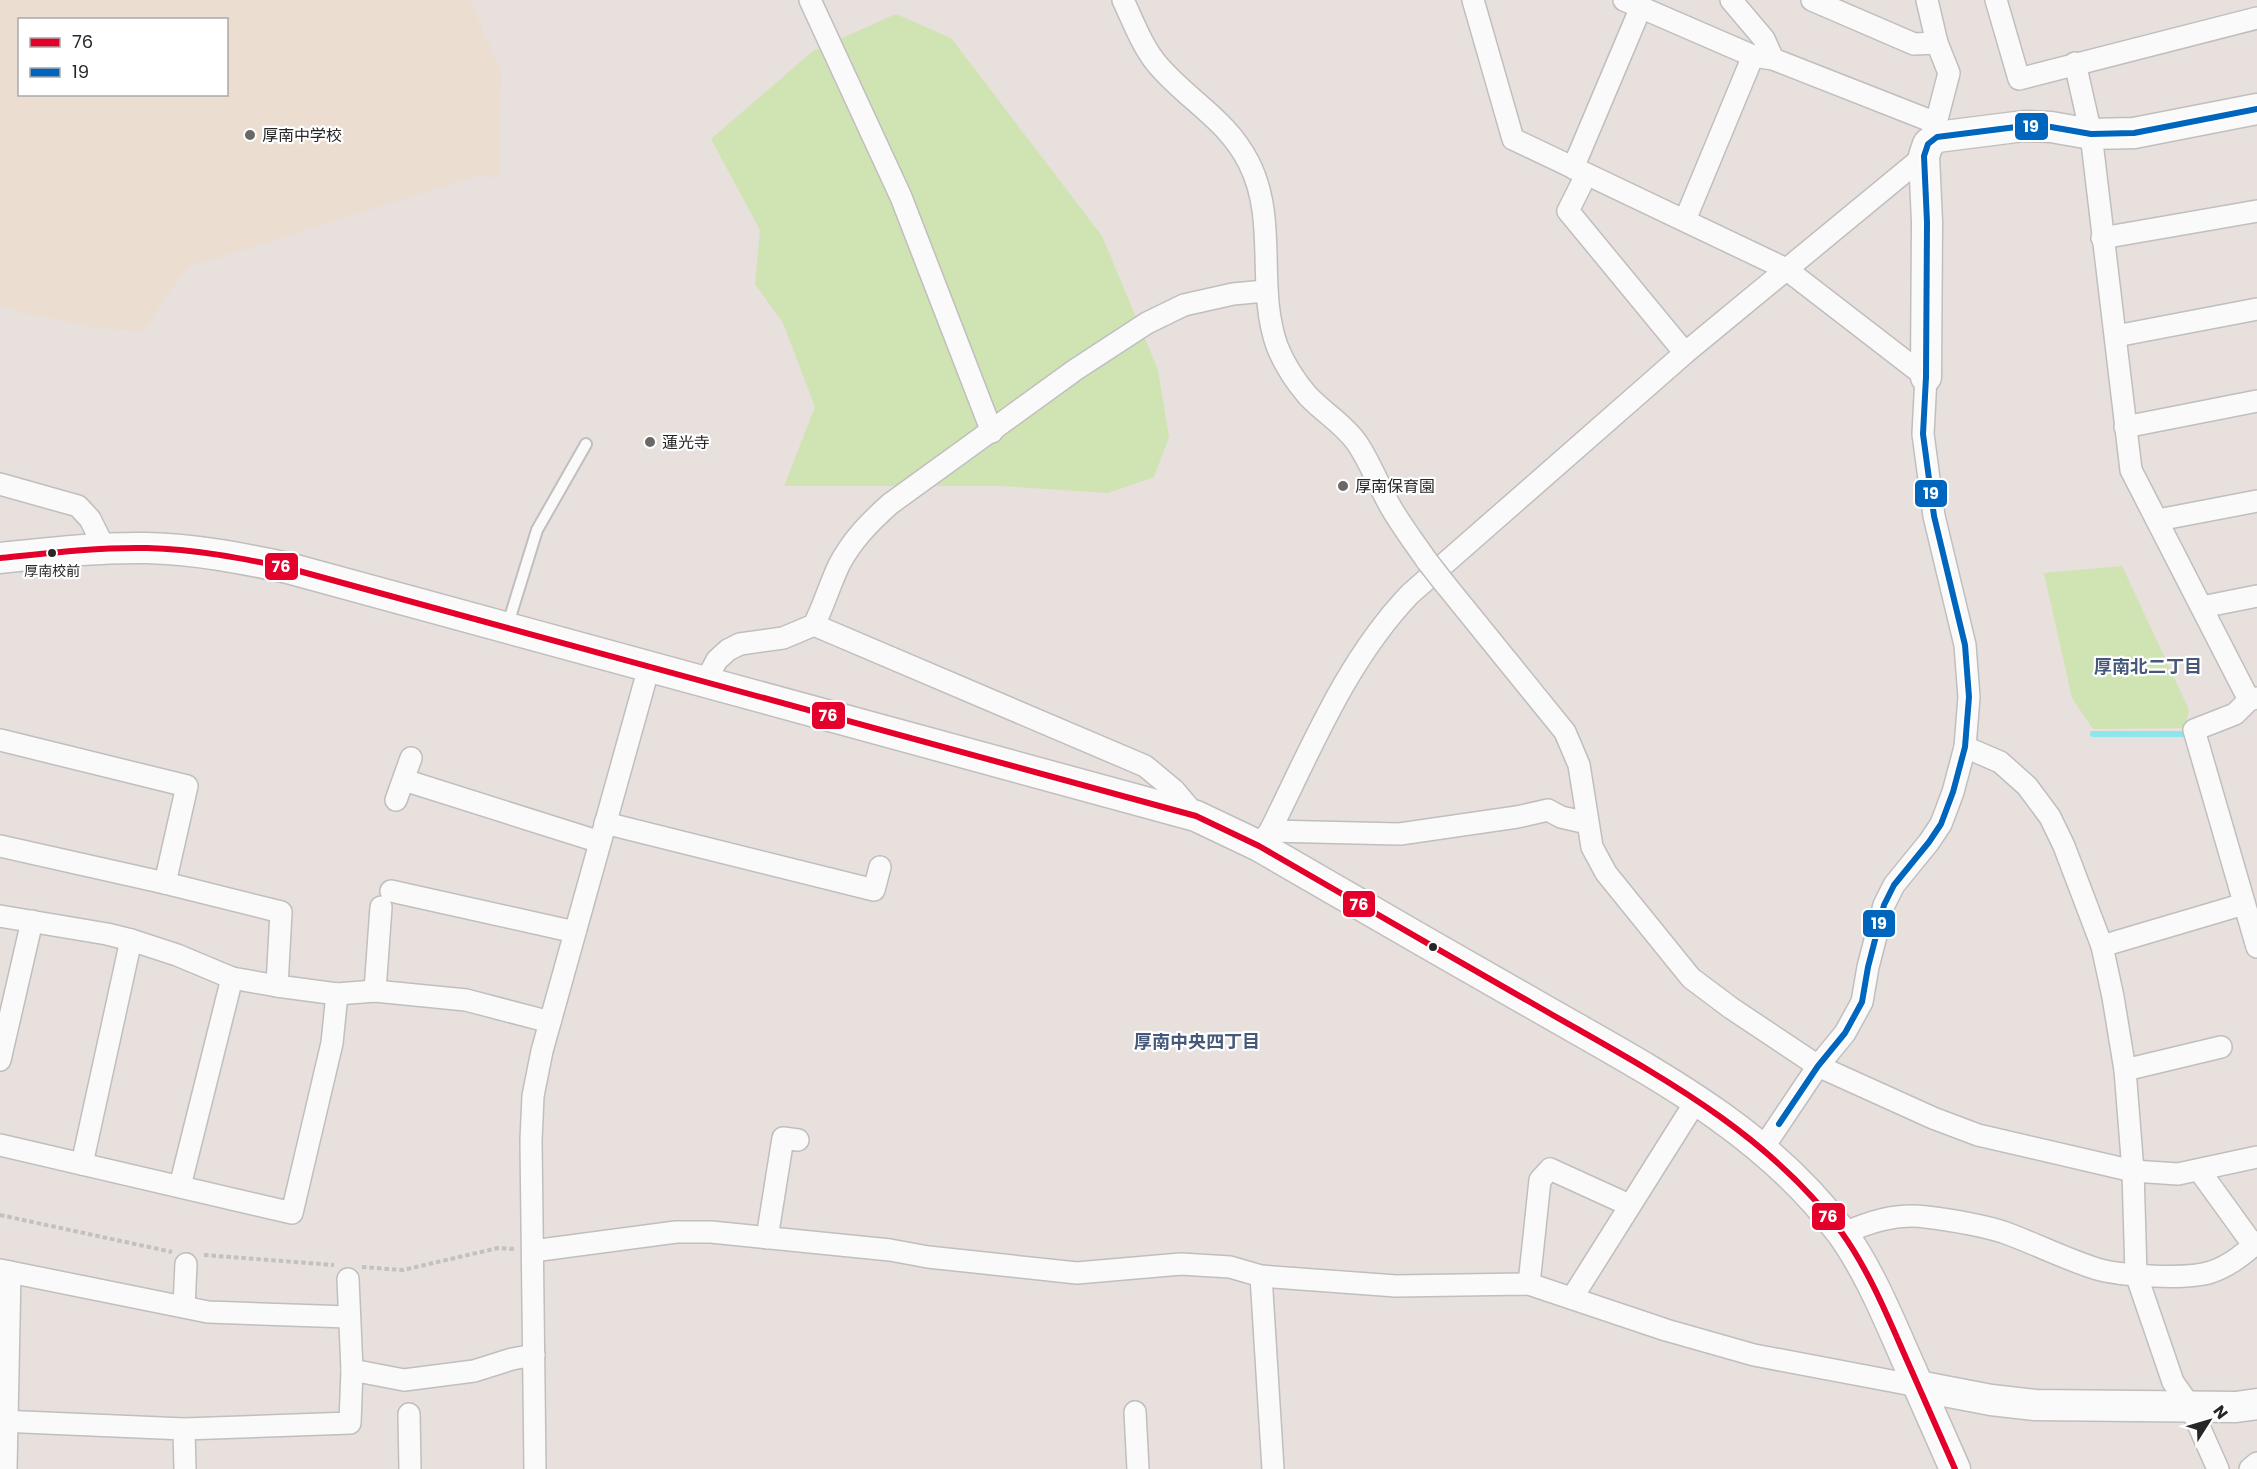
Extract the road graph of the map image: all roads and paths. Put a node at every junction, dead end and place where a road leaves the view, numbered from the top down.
1 (810, 0) edge
2 (1123, 0) edge
3 (1473, 0) edge
4 (1731, 0) edge
5 (1812, 0) edge
6 (1927, 0) edge
7 (1996, 0) edge
8 (1632, 4) edge
9 (2257, 18) edge
10 (1937, 43) junction
11 (1763, 57) junction
12 (2075, 63) junction
13 (2257, 109) edge
14 (2091, 134) junction
15 (1932, 139) junction
16 (1579, 172) junction
17 (2257, 211) edge
18 (1685, 220) junction
19 (2102, 238) junction
20 (1786, 269) junction
21 (1266, 291) junction
22 (2257, 309) edge
23 (2115, 336) junction
24 (1685, 353) junction
25 (1926, 377) junction
26 (2257, 401) edge
27 (2125, 427) junction
28 (992, 432) junction
29 (586, 444) dead end
30 (0, 484) edge
31 (2257, 501) edge
32 (2158, 520) junction
33 (105, 549) junction
34 (0, 558) edge
35 (2257, 596) edge
36 (2202, 607) junction
37 (814, 625) junction
38 (507, 627) junction
39 (649, 667) junction
40 (705, 682) junction
41 (2253, 699) edge
42 (0, 740) edge
43 (1965, 747) junction
44 (411, 758) dead end
45 (404, 780) junction
46 (396, 800) dead end
47 (1196, 816) junction
48 (1587, 823) junction
49 (602, 833) junction
50 (1265, 838) junction
51 (0, 846) edge
52 (880, 867) dead end
53 (165, 883) junction
54 (2244, 904) junction
55 (0, 916) edge
56 (32, 921) junction
57 (575, 932) junction
58 (131, 940) junction
59 (2102, 946) junction
60 (2257, 946) edge
61 (232, 978) junction
62 (277, 987) junction
63 (375, 991) junction
64 (337, 994) junction
65 (550, 1022) junction
66 (2221, 1047) dead end
67 (0, 1060) edge
68 (1818, 1066) junction
69 (2125, 1070) junction
70 (1696, 1101) junction
71 (798, 1140) dead end
72 (0, 1145) edge
73 (1763, 1148) junction
74 (2257, 1157) edge
75 (82, 1164) junction
76 (2199, 1170) junction
77 (2133, 1171) junction
78 (180, 1186) junction
79 (1629, 1205) junction
80 (0, 1215) edge
81 (1842, 1234) junction
82 (767, 1238) junction
83 (2255, 1244) edge
84 (532, 1251) junction
85 (188, 1257) junction
86 (349, 1270) junction
87 (5, 1271) edge
88 (2136, 1274) junction
89 (1261, 1276) junction
90 (1529, 1284) junction
91 (1572, 1298) junction
92 (184, 1307) junction
93 (348, 1317) junction
94 (534, 1355) junction
95 (352, 1370) junction
96 (1918, 1386) junction
97 (2257, 1404) edge
98 (2190, 1406) junction
99 (1135, 1412) dead end
100 (409, 1414) dead end
101 (3, 1421) edge
102 (184, 1429) junction
103 (2257, 1463) edge
104 (6, 1469) edge
105 (185, 1469) edge
106 (410, 1469) edge
107 (535, 1469) edge
108 (1138, 1469) edge
109 (1273, 1469) edge
110 (1955, 1469) edge
111 (2218, 1469) edge
112 (2250, 1469) edge

1 - 28 street
2 - 21 street
3 - 16 street
4 - 11 street
5 - 10 street
6 - 10 street
7 - 12 street
8 - 11 street
8 - 16 street
9 - 12 street
10 - 15 street
11 - 15 street
11 - 18 street
12 - 14 street
13 - 14 street
14 - 15 street
14 - 19 street
15 - 20 street
15 - 25 street
16 - 18 street
16 - 24 street
17 - 19 street
18 - 20 street
19 - 23 street
20 - 24 street
20 - 25 street
21 - 28 street
21 - 48 street, bridge
22 - 23 street
23 - 27 street
24 - 50 street
25 - 43 street
26 - 27 street
27 - 32 street
28 - 37 street
29 - 38 lane
30 - 33 street
31 - 32 street
32 - 36 street
33 - 34 street
33 - 38 street
35 - 36 street
36 - 41 street
37 - 40 street
37 - 47 street
38 - 39 street
39 - 40 street
39 - 49 street
40 - 47 street
41 - 54 street
42 - 53 street
43 - 59 street
43 - 68 street
44 - 45 street
45 - 46 street
45 - 49 street
47 - 50 street
48 - 50 street
48 - 68 street
49 - 52 street
49 - 57 street
50 - 70 street
51 - 53 street
53 - 62 street
54 - 59 street
54 - 60 street
55 - 56 street
56 - 58 street
56 - 67 street
57 - 63 street
57 - 65 street
58 - 61 street
58 - 75 street
59 - 69 street
61 - 62 street
61 - 78 street
62 - 64 street
63 - 64 street
63 - 65 street
64 - 78 street
65 - 84 street
66 - 69 street
68 - 73 street
68 - 77 street
69 - 77 street
70 - 73 street
70 - 79 street
71 - 82 street
72 - 75 street
73 - 81 street
74 - 76 street
75 - 78 street
76 - 77 street
76 - 83 street
77 - 88 street
79 - 90 street
79 - 91 street
80 - 85 path
81 - 88 street
81 - 96 street
82 - 84 street
82 - 89 street
83 - 88 street
84 - 86 path
84 - 94 street
85 - 86 path
85 - 92 street
86 - 93 street
87 - 92 street
87 - 101 street
88 - 98 street
89 - 90 street
89 - 109 street
90 - 91 street
91 - 96 street
92 - 93 street
93 - 95 street
94 - 95 street
94 - 107 street
95 - 102 street
96 - 98 street
96 - 110 street
97 - 98 street
98 - 111 street
99 - 108 street
100 - 106 street
101 - 102 street
101 - 104 street
102 - 105 street
103 - 112 street

